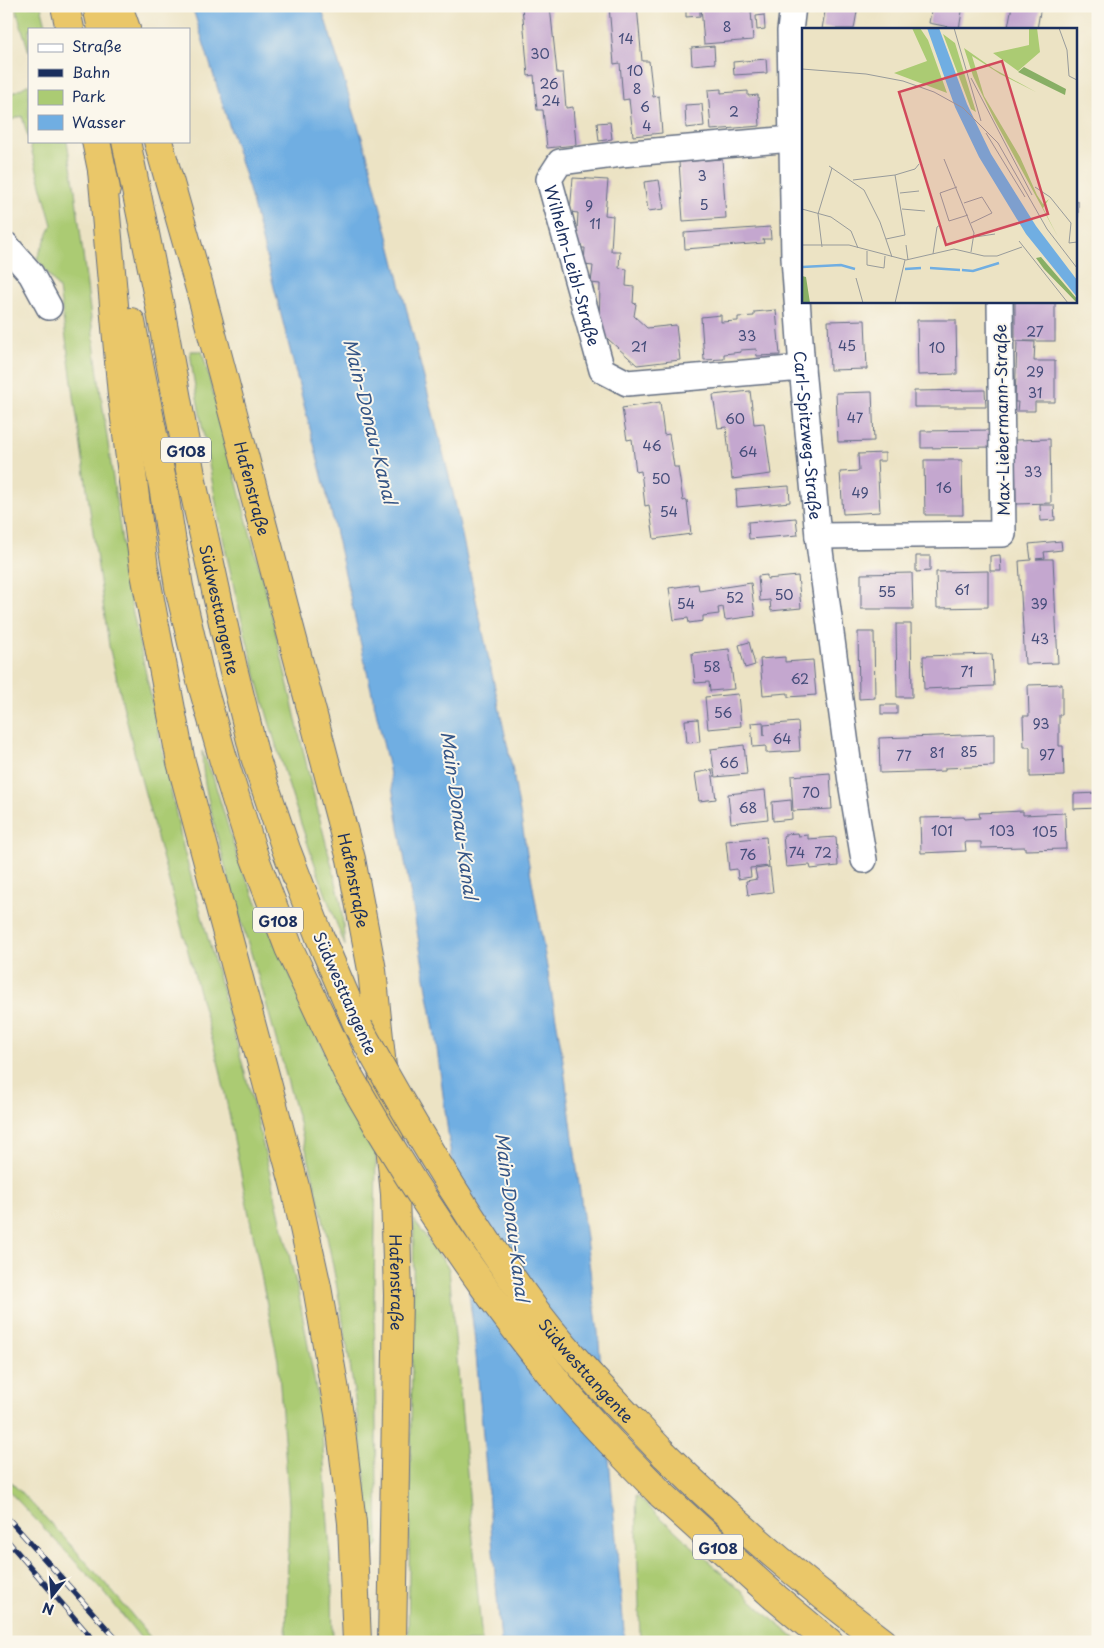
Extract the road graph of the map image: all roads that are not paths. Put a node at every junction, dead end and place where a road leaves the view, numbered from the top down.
1 (65, 6) edge
2 (97, 6) edge
3 (118, 6) edge
4 (793, 6) edge
5 (70, 28) edge
6 (102, 28) edge
7 (126, 28) edge
8 (791, 139) junction
9 (96, 142) edge
10 (126, 142) edge
11 (158, 142) edge
12 (102, 170) junction
13 (798, 234) edge
14 (6, 245) edge
15 (1000, 302) edge
16 (49, 307) dead end
17 (802, 368) junction
18 (818, 536) junction
19 (864, 860) dead end
20 (357, 1642) edge
21 (392, 1642) edge
22 (828, 1642) edge
23 (883, 1642) edge

1 - 5 highway
2 - 6 highway
3 - 7 highway
4 - 8 street, Carl-Spitzweg-Straße
8 - 13 street, Carl-Spitzweg-Straße
8 - 17 street, Wilhelm-Leibl-Straße
9 - 12 highway, Südwesttangente / G108
10 - 23 highway, Südwesttangente / G108, bridge
11 - 21 highway, Hafenstraße
12 - 20 highway
12 - 22 highway, Südwesttangente / G108, bridge
13 - 17 street, Carl-Spitzweg-Straße
14 - 16 street
15 - 18 street, Max-Liebermann-Straße
17 - 18 street, Carl-Spitzweg-Straße
18 - 19 street, Carl-Spitzweg-Straße

